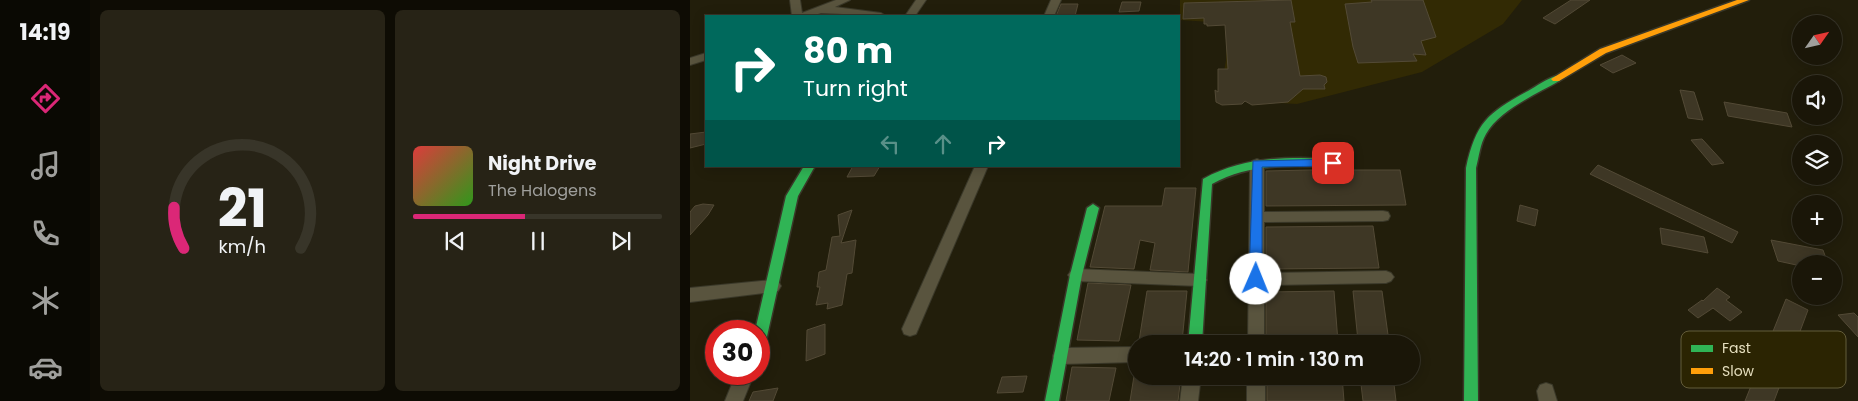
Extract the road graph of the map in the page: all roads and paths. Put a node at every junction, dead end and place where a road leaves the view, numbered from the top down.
1 (795, 0) edge
2 (845, 0) edge
3 (921, 0) edge
4 (1056, 0) edge
5 (1745, 0) edge
6 (821, 10) junction
7 (797, 15) edge
8 (807, 15) edge
9 (875, 15) edge
10 (911, 15) edge
11 (1048, 15) edge
12 (705, 56) edge
13 (690, 62) edge
14 (1333, 163) dead end
15 (1257, 164) junction
16 (809, 167) edge
17 (982, 167) edge
18 (1093, 208) dead end
19 (1383, 216) dead end
20 (1257, 217) junction
21 (1076, 275) junction
22 (1386, 277) dead end
23 (1256, 279) junction
24 (1199, 280) junction
25 (773, 286) junction
26 (690, 295) edge
27 (764, 320) edge
28 (910, 329) dead end
29 (1196, 335) edge
30 (1256, 335) edge
31 (1128, 355) edge
32 (1061, 356) junction
33 (741, 385) edge
34 (1191, 385) edge
35 (1256, 385) edge
36 (734, 401) edge
37 (1052, 401) edge
38 (1189, 401) edge
39 (1256, 401) edge
40 (1471, 401) edge

1 - 7 street
2 - 6 street
3 - 10 street
4 - 11 street
5 - 40 street
6 - 8 street
6 - 9 street
12 - 13 street
14 - 15 street
15 - 20 street
15 - 24 street
16 - 25 street
17 - 28 street
18 - 21 street
19 - 20 street
20 - 23 street
21 - 24 street
21 - 32 street
22 - 23 street
23 - 30 street
24 - 29 street
25 - 26 street
25 - 27 street
31 - 32 street
32 - 37 street
33 - 36 street
34 - 38 street
35 - 39 street

